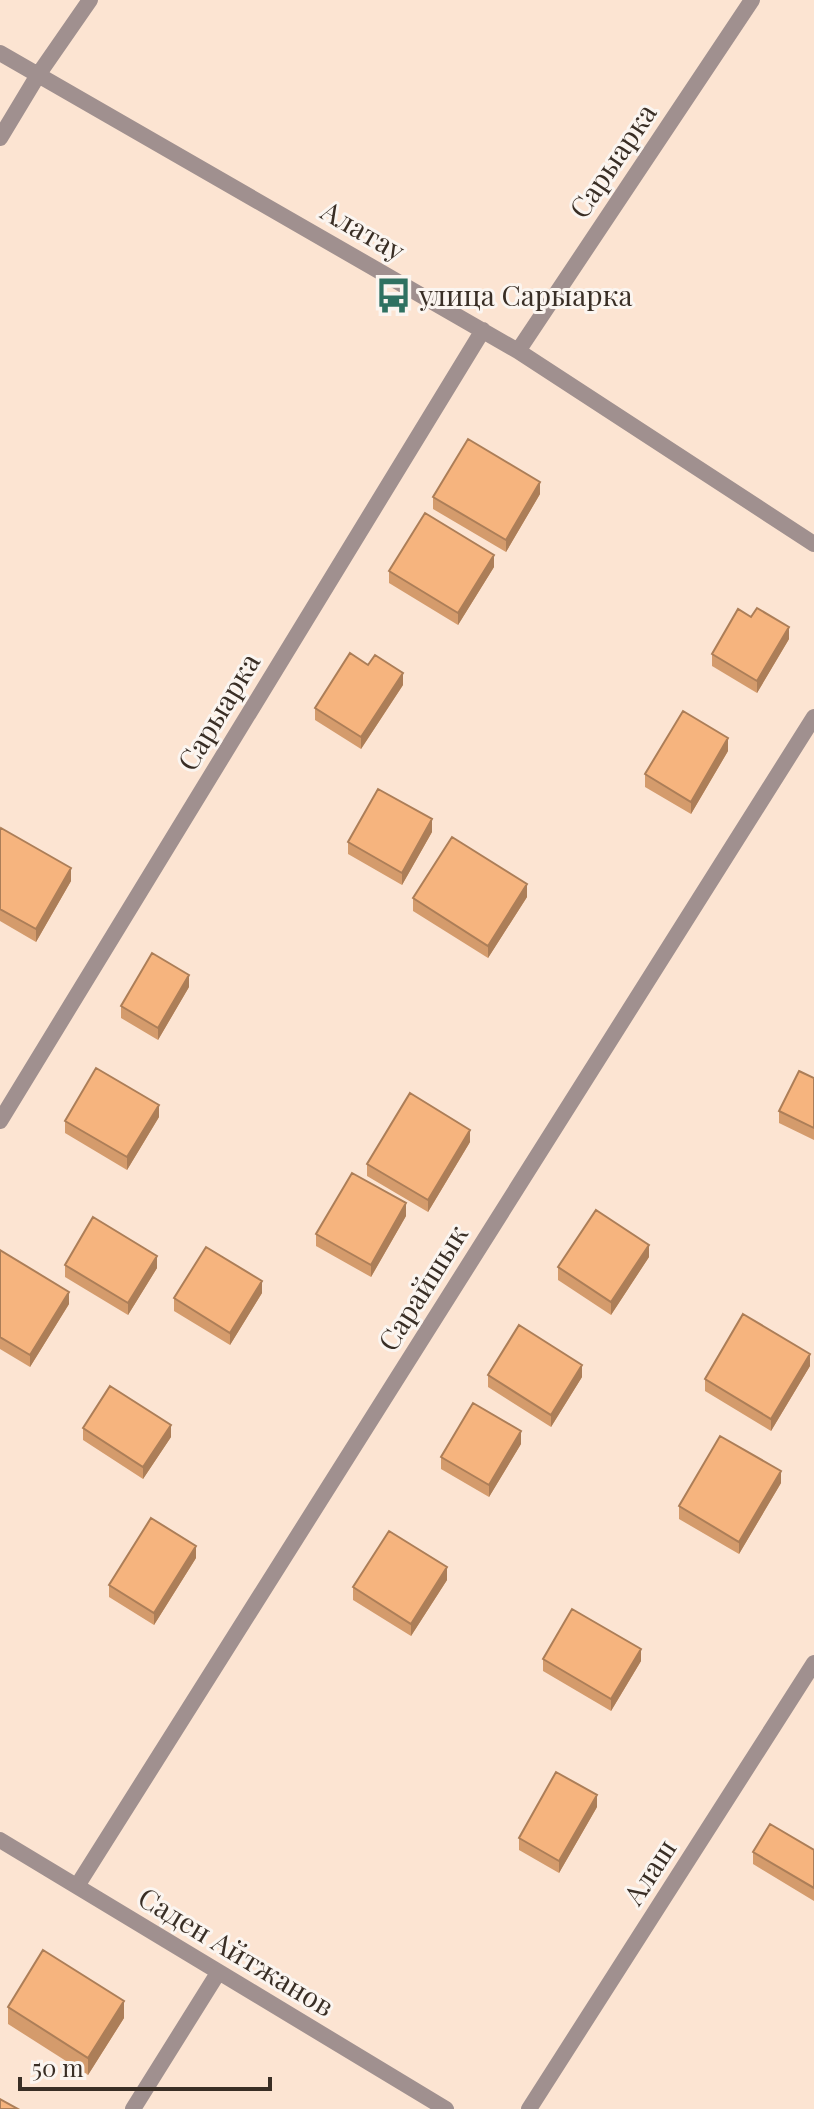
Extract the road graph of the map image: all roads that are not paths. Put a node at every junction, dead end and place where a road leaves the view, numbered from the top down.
1 (90, 0) edge
2 (752, 0) edge
3 (0, 53) edge
4 (38, 75) junction
5 (0, 138) edge
6 (483, 330) junction
7 (518, 351) junction
8 (814, 544) edge
9 (814, 717) edge
10 (0, 1121) edge
11 (814, 1663) edge
12 (0, 1840) edge
13 (77, 1886) junction
14 (218, 1973) junction
15 (133, 2109) edge
16 (446, 2109) edge
17 (529, 2109) edge

1 - 4 street
2 - 7 street, Сарыарка
3 - 4 street, Алатау
4 - 5 street
4 - 6 street, Алатау
6 - 7 street, Алатау
6 - 10 street, Сарыарка
7 - 8 street, Алатау
9 - 13 street, Сарайшык
11 - 17 street, Алаш
12 - 13 street, Саден Айтжанов
13 - 14 street, Саден Айтжанов
14 - 15 street
14 - 16 street, Саден Айтжанов

